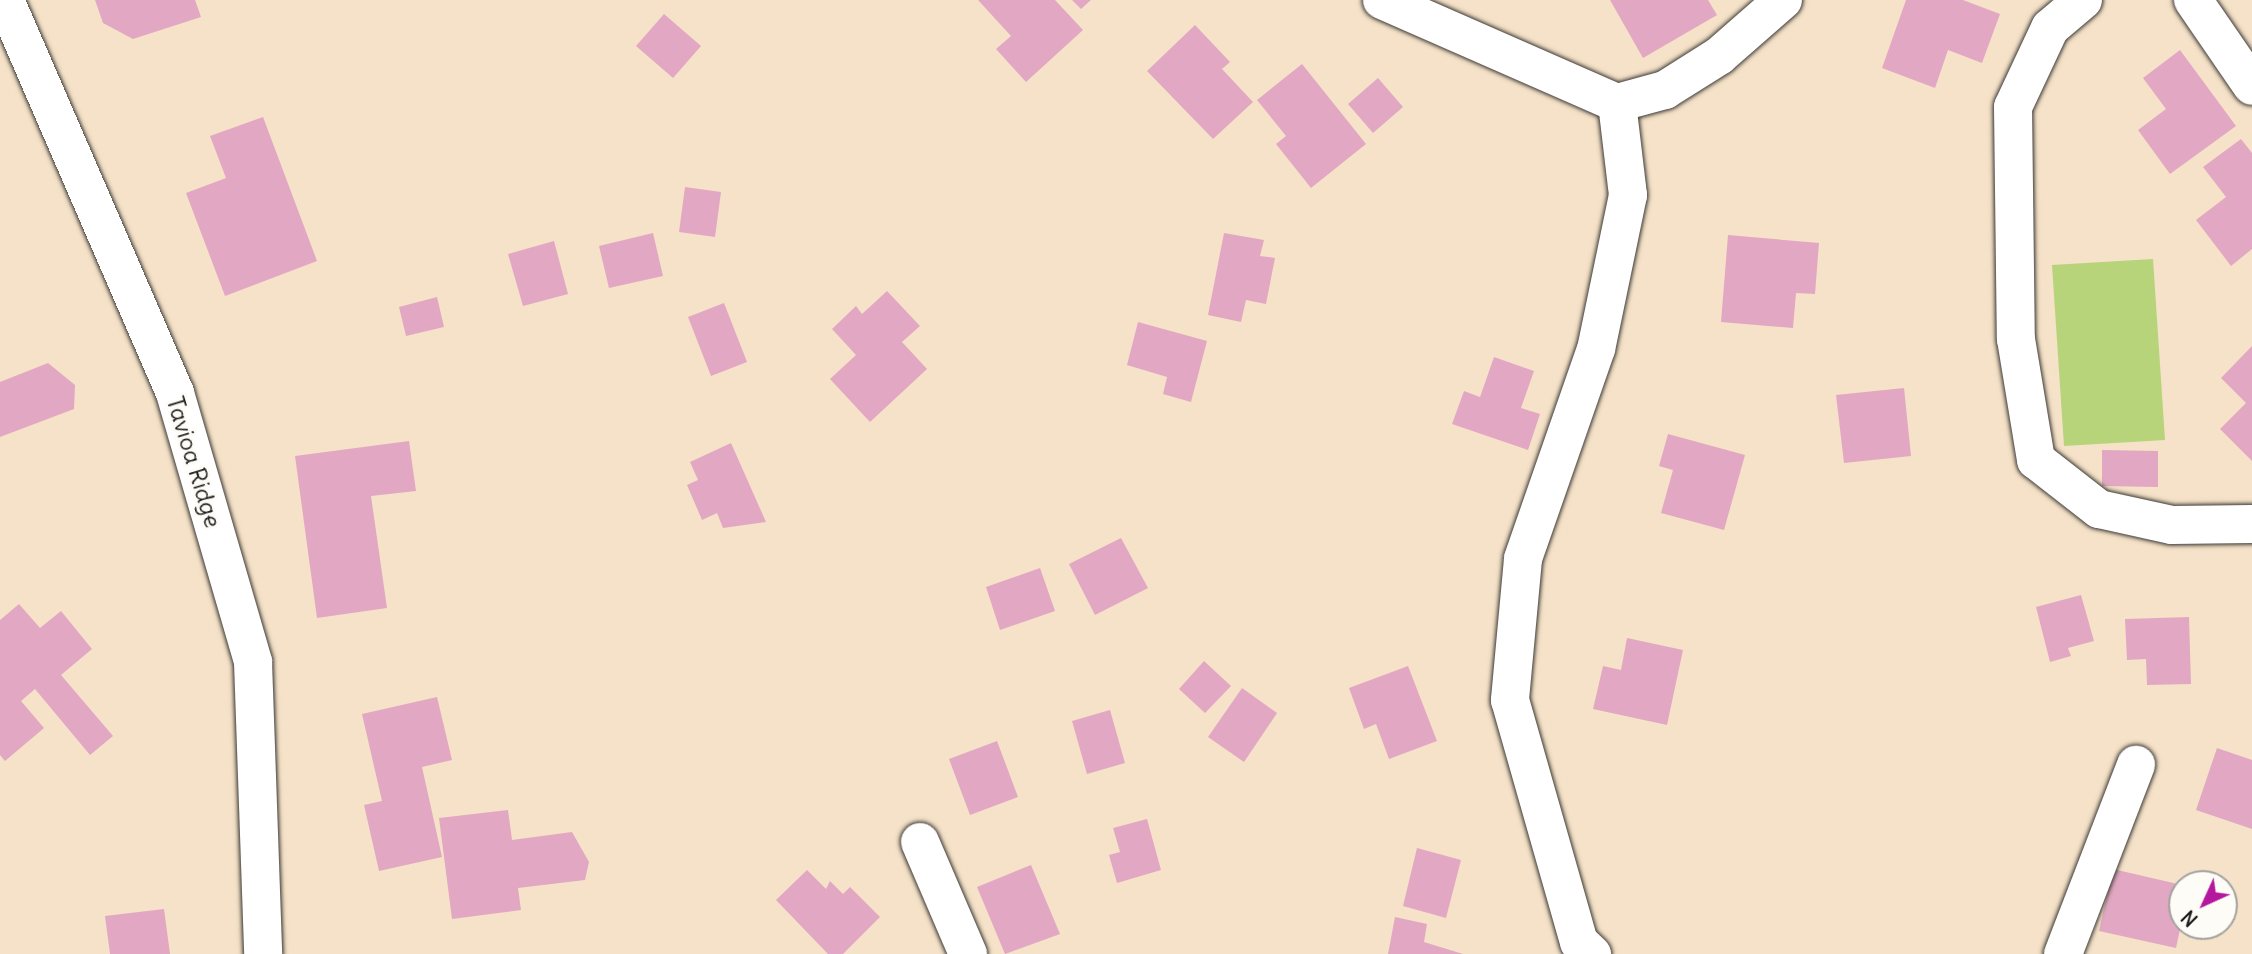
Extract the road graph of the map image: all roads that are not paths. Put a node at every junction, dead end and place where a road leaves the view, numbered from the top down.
1 (5, 0) edge
2 (1382, 0) edge
3 (1783, 0) edge
4 (2084, 0) edge
5 (2193, 0) edge
6 (2252, 86) edge
7 (1617, 103) junction
8 (2252, 524) edge
9 (2136, 765) dead end
10 (920, 842) dead end
11 (263, 954) edge
12 (968, 954) edge
13 (1592, 954) edge
14 (2063, 954) edge

1 - 11 street, Tavioa Ridge
2 - 7 street
3 - 7 street
4 - 8 street
5 - 6 street
7 - 13 street
9 - 14 street
10 - 12 street

